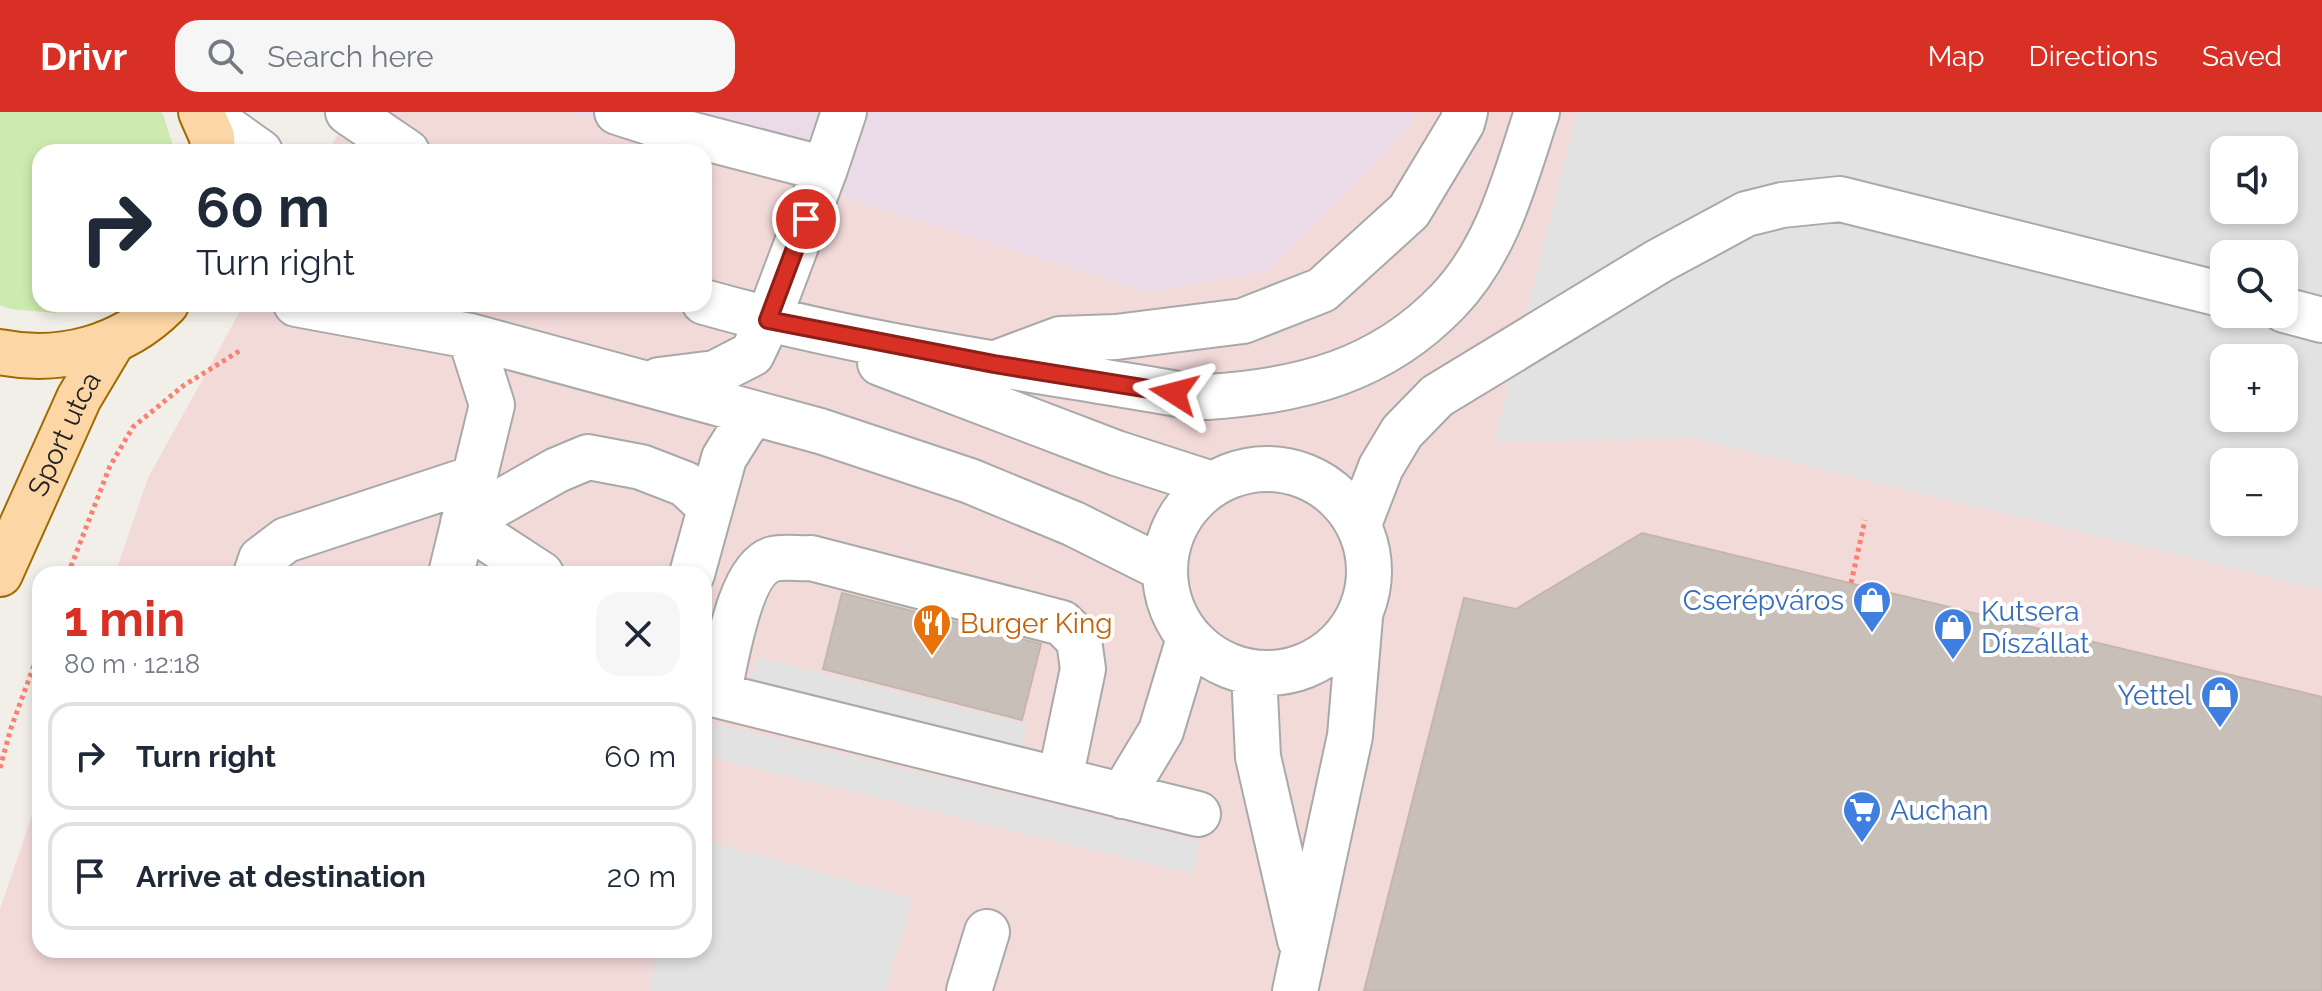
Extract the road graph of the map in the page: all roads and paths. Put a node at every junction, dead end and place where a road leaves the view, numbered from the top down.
1 (202, 112) edge
2 (348, 112) edge
3 (617, 112) edge
4 (844, 112) edge
5 (1465, 112) edge
6 (1537, 112) edge
7 (669, 120) edge
8 (212, 144) edge
9 (248, 144) edge
10 (395, 144) edge
11 (825, 169) junction
12 (2210, 292) edge
13 (712, 304) edge
14 (156, 312) edge
15 (340, 312) edge
16 (2298, 314) edge
17 (768, 320) junction
18 (2322, 320) edge
19 (470, 336) junction
20 (113, 341) junction
21 (241, 350) dead end
22 (0, 352) edge
23 (994, 364) junction
24 (634, 382) junction
25 (752, 413) junction
26 (474, 478) junction
27 (1212, 484) junction
28 (710, 507) junction
29 (1865, 520) dead end
30 (463, 523) junction
31 (1359, 524) junction
32 (71, 566) edge
33 (259, 566) edge
34 (453, 566) edge
35 (529, 566) edge
36 (694, 566) edge
37 (1164, 569) junction
38 (0, 574) edge
39 (1851, 583) dead end
40 (1360, 617) junction
41 (1189, 638) junction
42 (32, 671) edge
43 (1254, 673) junction
44 (712, 691) edge
45 (712, 694) edge
46 (0, 768) edge
47 (1060, 779) junction
48 (1122, 796) junction
49 (1198, 814) dead end
50 (987, 932) dead end
51 (1299, 972) edge
52 (969, 991) edge

1 - 8 main road
1 - 9 street
2 - 10 street
3 - 7 street
4 - 11 street
5 - 23 street
6 - 23 street
7 - 11 street
11 - 17 street
12 - 31 street
13 - 17 street
14 - 20 main road
15 - 19 street
16 - 18 street
17 - 23 street
17 - 24 street
17 - 27 street
19 - 24 street
19 - 26 street
20 - 22 main road
20 - 38 main road, Sport utca
21 - 32 path
24 - 25 street
25 - 28 street
25 - 37 street
26 - 30 street
26 - 33 street
27 - 31 street
27 - 37 street
28 - 30 street
28 - 36 street
29 - 39 path
30 - 34 street
30 - 35 street
31 - 40 street
37 - 41 street
40 - 43 street
40 - 51 street
41 - 43 street
41 - 48 street
42 - 46 path
43 - 51 street
44 - 47 street
45 - 47 street
47 - 48 street
48 - 49 street
50 - 52 street

